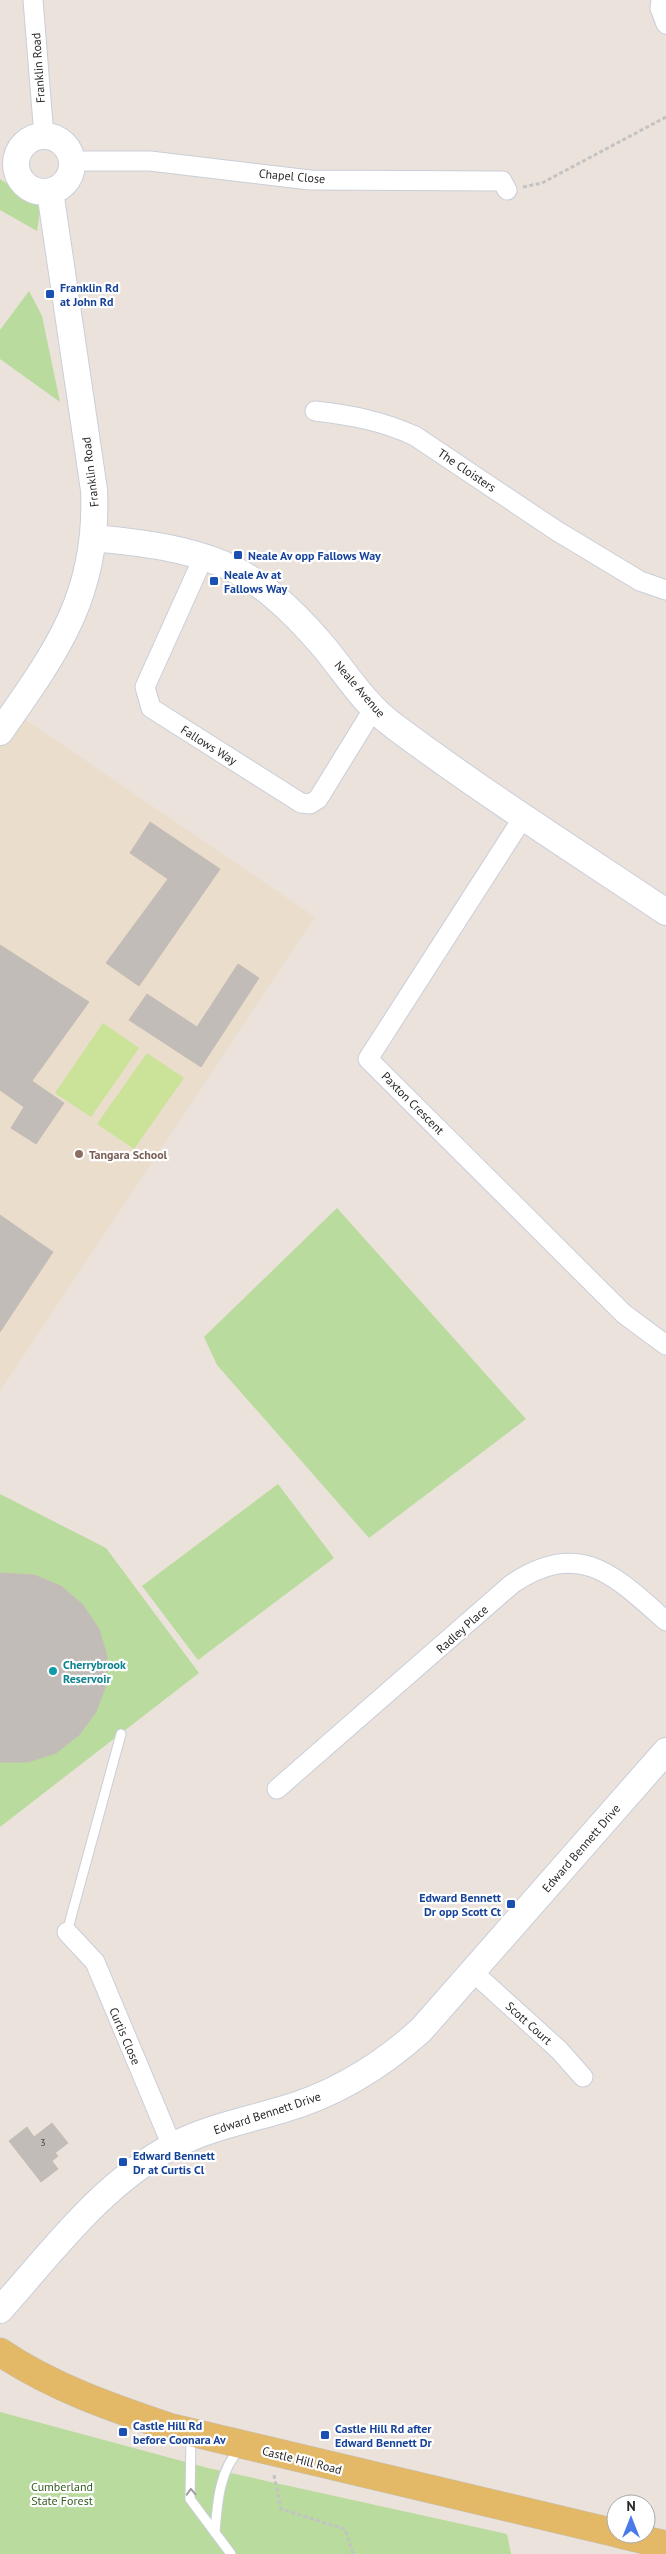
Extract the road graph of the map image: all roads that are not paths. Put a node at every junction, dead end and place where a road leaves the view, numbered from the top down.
1 (33, 0) edge
2 (661, 0) edge
3 (666, 24) edge
4 (44, 136) junction
5 (72, 161) junction
6 (8, 165) edge
7 (50, 190) junction
8 (507, 190) road end
9 (315, 411) dead end
10 (94, 538) junction
11 (204, 556) junction
12 (666, 590) edge
13 (374, 708) junction
14 (0, 732) edge
15 (524, 816) junction
16 (666, 912) edge
17 (666, 1345) edge
18 (666, 1622) edge
19 (121, 1734) dead end
20 (662, 1763) edge
21 (277, 1789) dead end
22 (67, 1932) joint
23 (472, 1972) junction
24 (583, 2077) dead end
25 (172, 2146) junction
26 (0, 2310) edge
27 (0, 2352) edge
28 (191, 2433) junction
29 (244, 2446) junction
30 (606, 2531) edge
31 (215, 2533) junction
32 (231, 2554) edge

1 - 4 street, Franklin Road
2 - 3 street
4 - 5 street
4 - 6 street
5 - 7 street
5 - 8 street, Chapel Close
6 - 7 street
7 - 10 street, Franklin Road
9 - 12 street, The Cloisters
10 - 11 street, Neale Avenue
10 - 14 street, Franklin Road
11 - 13 street, Neale Avenue
11 - 13 street, Fallows Way
13 - 15 street, Neale Avenue
15 - 16 street, Neale Avenue
15 - 17 street, Paxton Crescent
18 - 21 street, Radley Place
19 - 22 lane
20 - 23 street, Edward Bennett Drive
22 - 25 street, Curtis Close
23 - 24 street, Scott Court
23 - 25 street, Edward Bennett Drive
25 - 26 street, Edward Bennett Drive
27 - 28 main road, Castle Hill Road
28 - 29 main road, Castle Hill Road
31 -> 28 lane
29 - 30 main road, Castle Hill Road
29 - 31 lane
31 - 32 lane

